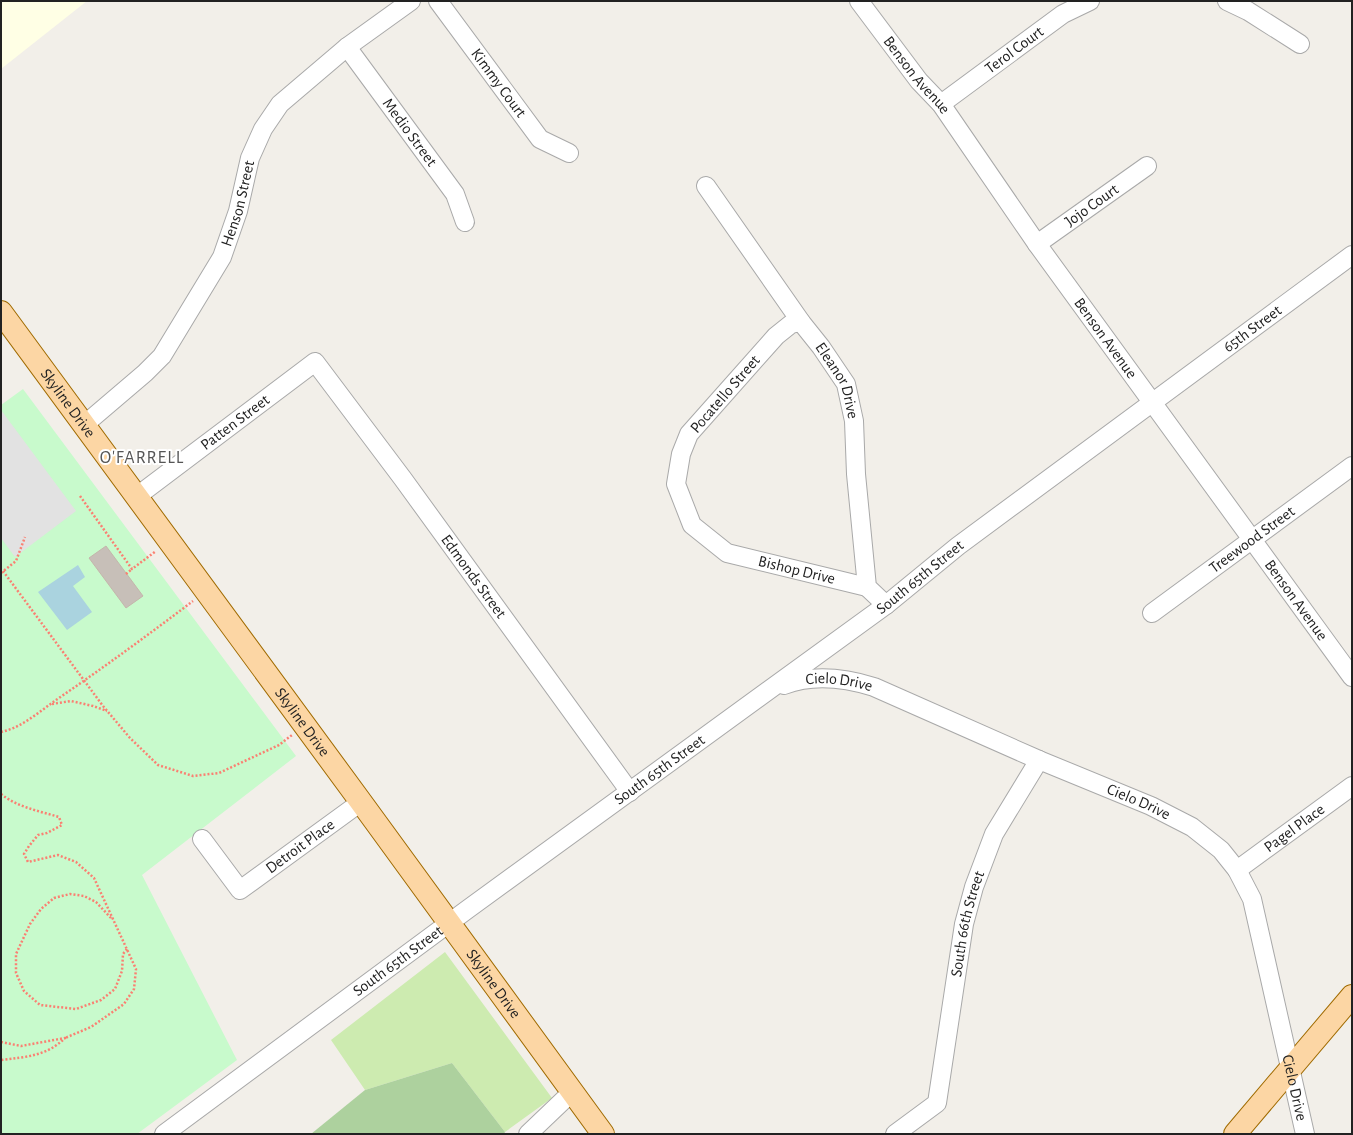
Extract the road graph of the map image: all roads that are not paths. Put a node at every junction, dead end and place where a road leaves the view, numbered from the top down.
1 (411, 1) edge
2 (438, 1) edge
3 (859, 1) edge
4 (1090, 1) edge
5 (1227, 1) edge
6 (1300, 44) dead end
7 (347, 47) junction
8 (941, 104) junction
9 (569, 154) dead end
10 (1147, 166) dead end
11 (706, 186) dead end
12 (465, 222) dead end
13 (1037, 244) junction
14 (1352, 254) edge
15 (1, 312) edge
16 (801, 322) junction
17 (315, 362) joint
18 (1152, 402) junction
19 (84, 425) junction
20 (1352, 466) edge
21 (136, 497) junction
22 (1252, 540) junction
23 (727, 554) joint
24 (867, 587) junction
25 (886, 605) junction
26 (1152, 613) dead end
27 (1350, 672) edge
28 (770, 690) junction
29 (1039, 760) junction
30 (1352, 786) edge
31 (630, 792) junction
32 (361, 802) junction
33 (202, 839) dead end
34 (1237, 870) junction
35 (449, 924) junction
36 (1352, 996) edge
37 (1290, 1070) junction
38 (572, 1092) junction
39 (164, 1134) edge
40 (528, 1134) edge
41 (603, 1134) edge
42 (895, 1134) edge
43 (1235, 1134) edge
44 (1305, 1134) edge

1 - 7 street, Henson Street
2 - 9 street, Kimmy Court
3 - 8 street, Benson Avenue
4 - 8 street, Terol Court
5 - 6 street
7 - 12 street, Medio Street
7 - 19 street, Henson Street
8 - 13 street, Benson Avenue
10 - 13 street, Jojo Court
11 - 16 street, Eleanor Drive
13 - 18 street, Benson Avenue
14 - 18 street, 65th Street
15 - 19 main road, Skyline Drive
16 - 23 street, Pocatello Street
16 - 24 street, Eleanor Drive
17 - 21 street, Patten Street
17 - 31 street, Edmonds Street
18 - 22 street, Benson Avenue
18 - 25 street, South 65th Street
19 - 21 main road, Skyline Drive
20 - 22 street, Treewood Street
21 - 32 main road, Skyline Drive
22 - 26 street, Treewood Street
22 - 27 street, Benson Avenue
23 - 24 street, Bishop Drive
24 - 25 street
25 - 28 street, South 65th Street
28 - 29 street, Cielo Drive
28 - 31 street, South 65th Street
29 - 34 street, Cielo Drive
29 - 42 street, South 66th Street
30 - 34 street, Pagel Place
31 - 35 street, South 65th Street
32 - 33 street, Detroit Place
32 - 35 main road, Skyline Drive
34 - 37 street, Cielo Drive
35 - 38 main road, Skyline Drive
35 - 39 street, South 65th Street
36 - 37 main road
37 - 43 main road
37 - 44 street, Cielo Drive
38 - 40 street
38 - 41 main road, Skyline Drive

